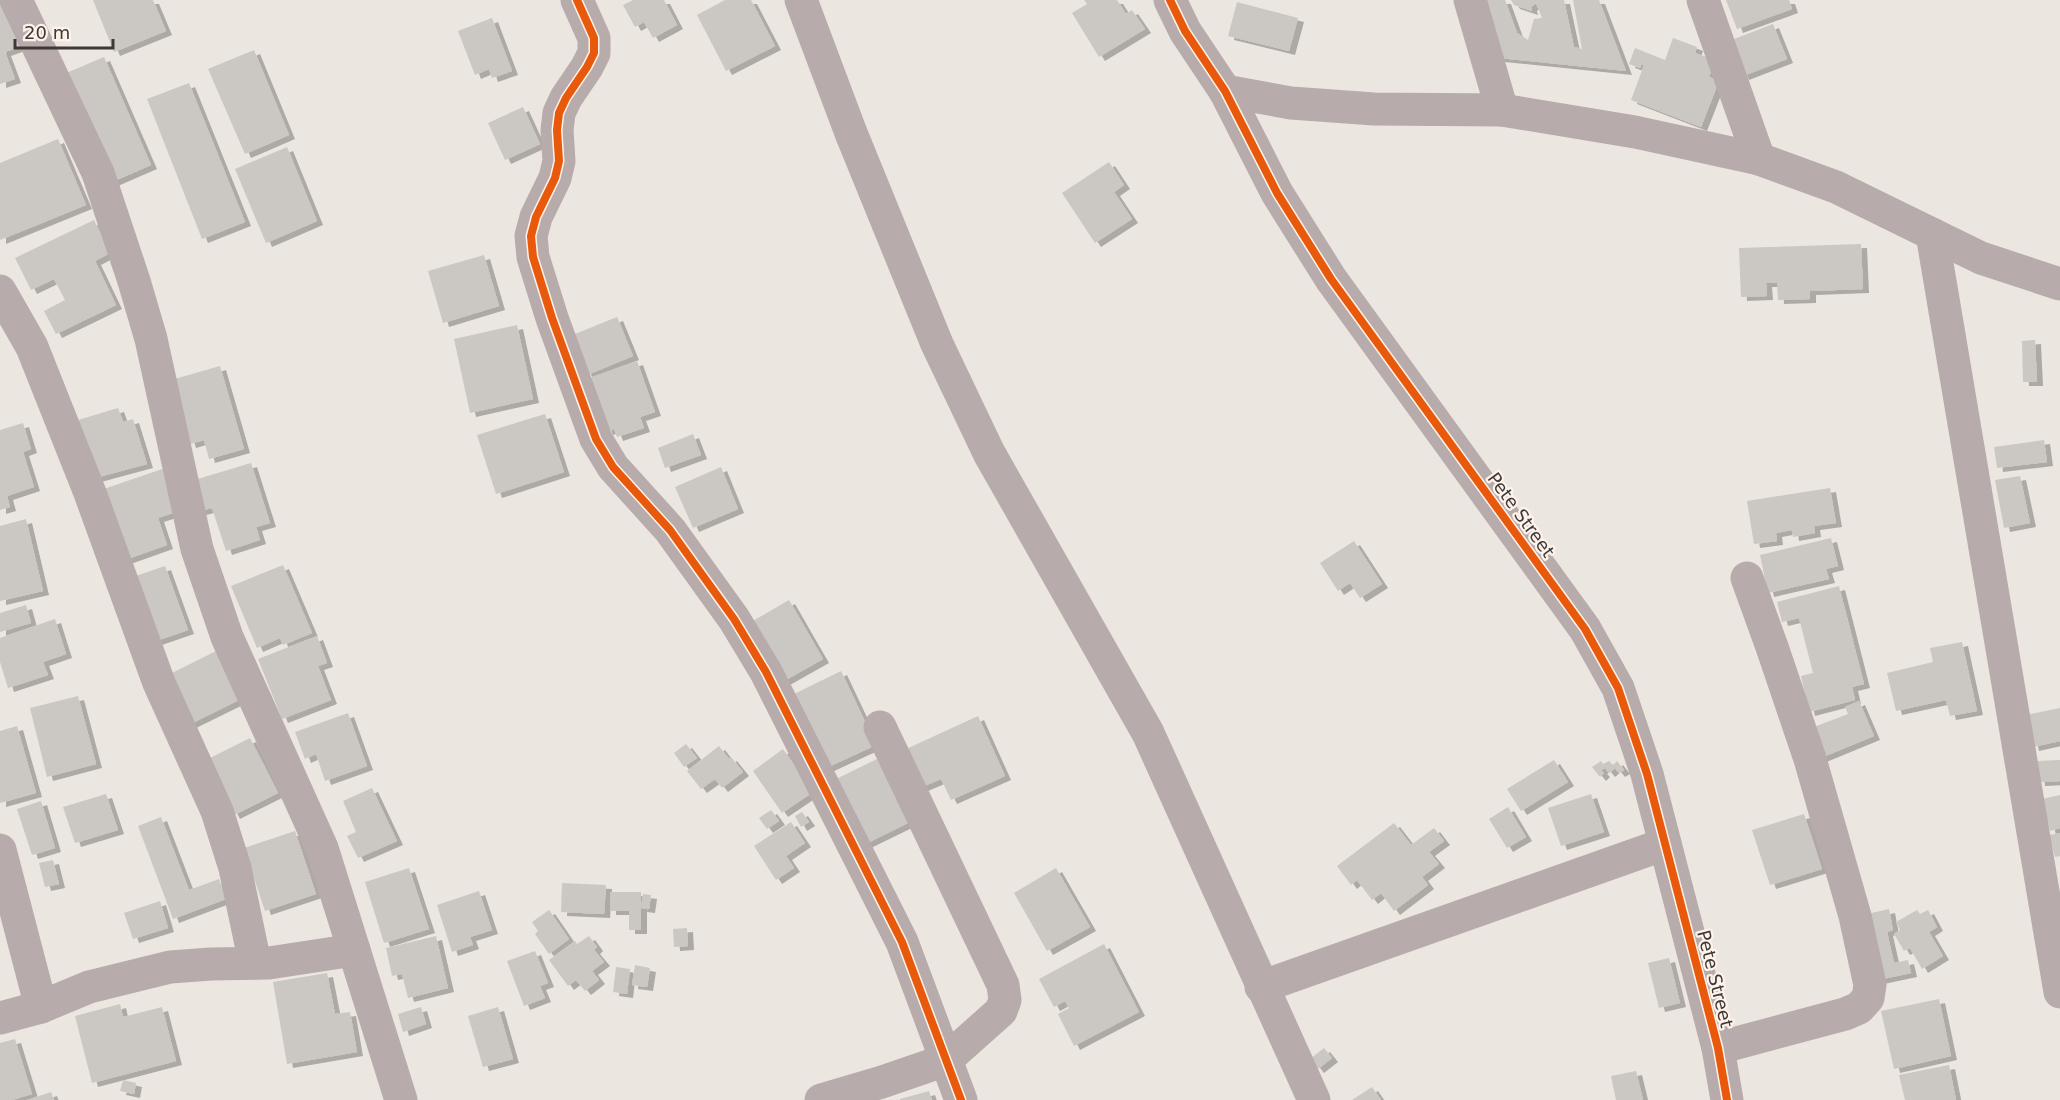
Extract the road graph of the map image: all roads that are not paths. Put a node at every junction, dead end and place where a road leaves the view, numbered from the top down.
1 (16, 0) edge
2 (577, 0) edge
3 (801, 0) edge
4 (1170, 0) edge
5 (1470, 0) edge
6 (1703, 0) edge
7 (1225, 91) junction
8 (1502, 110) junction
9 (1759, 159) junction
10 (1932, 234) junction
11 (2060, 284) edge
12 (0, 291) edge
13 (1747, 578) dead end
14 (880, 728) dead end
15 (1665, 844) junction
16 (0, 850) edge
17 (354, 950) junction
18 (255, 963) junction
19 (1262, 987) junction
20 (2060, 992) edge
21 (41, 1006) junction
22 (0, 1018) edge
23 (1718, 1048) junction
24 (946, 1060) junction
25 (400, 1100) edge
26 (821, 1100) edge
27 (961, 1100) edge
28 (1314, 1100) edge
29 (1727, 1100) edge

1 - 17 street
2 - 24 street
3 - 19 street
4 - 7 street, Pete Street
5 - 8 street
6 - 9 street
7 - 8 street
7 - 15 street, Pete Street
8 - 9 street
9 - 10 street
10 - 11 street
10 - 20 street
12 - 18 street
13 - 23 street
14 - 24 street
15 - 19 street
15 - 23 street, Pete Street
16 - 21 street
17 - 18 street
17 - 25 street
18 - 21 street
19 - 28 street
21 - 22 street
23 - 29 street, Pete Street
24 - 26 street
24 - 27 street

